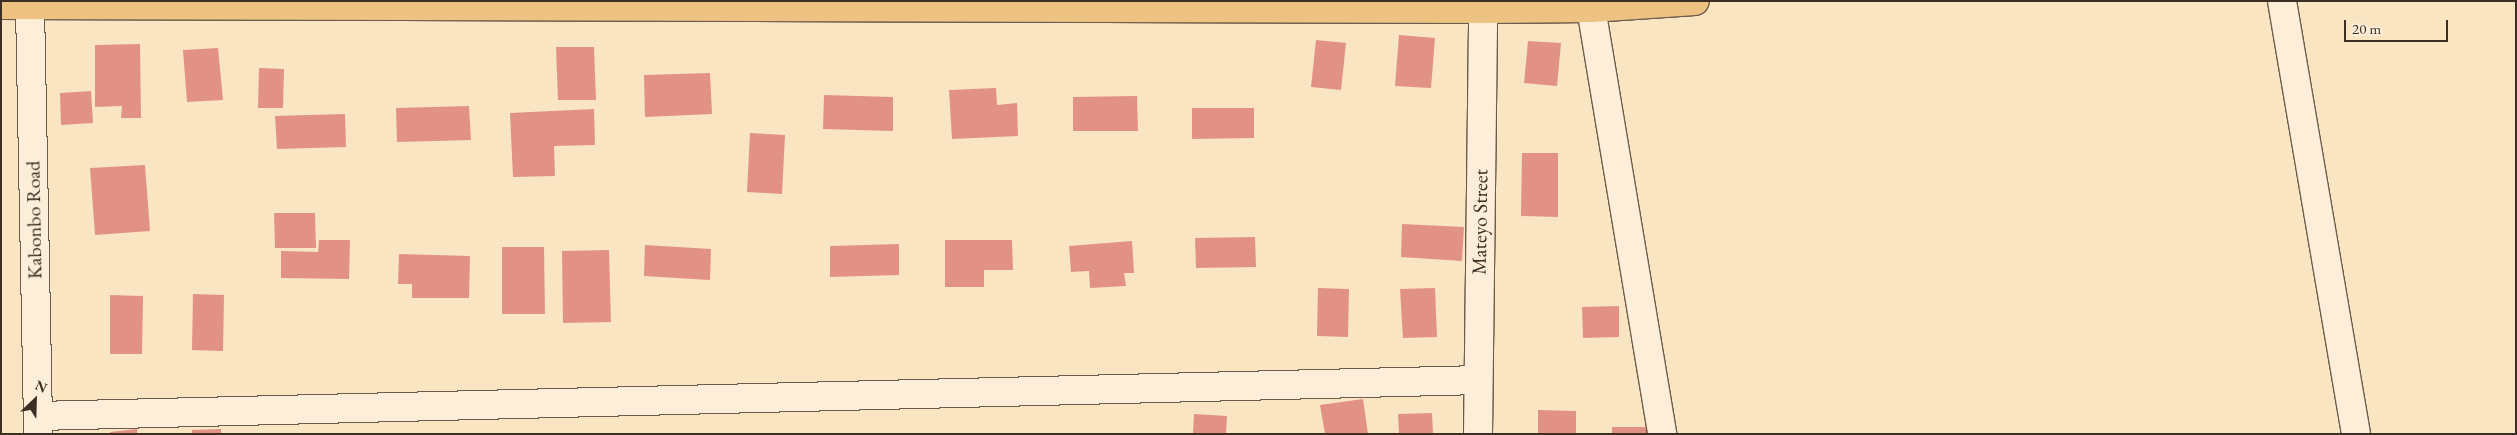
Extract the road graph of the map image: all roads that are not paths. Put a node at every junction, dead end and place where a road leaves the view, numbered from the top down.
1 (1695, 1) edge
2 (2282, 1) edge
3 (1, 6) edge
4 (30, 6) junction
5 (1591, 8) junction
6 (1483, 9) junction
7 (1478, 380) junction
8 (38, 425) edge
9 (1478, 434) edge
10 (1662, 434) edge
11 (2356, 434) edge

1 - 5 main road
2 - 11 street
3 - 4 main road
4 - 6 main road
4 - 8 street, Kabonbo Road
5 - 6 main road
5 - 10 street
6 - 7 street, Mateyo Street
7 - 8 street
7 - 9 street, Mateyo Street

